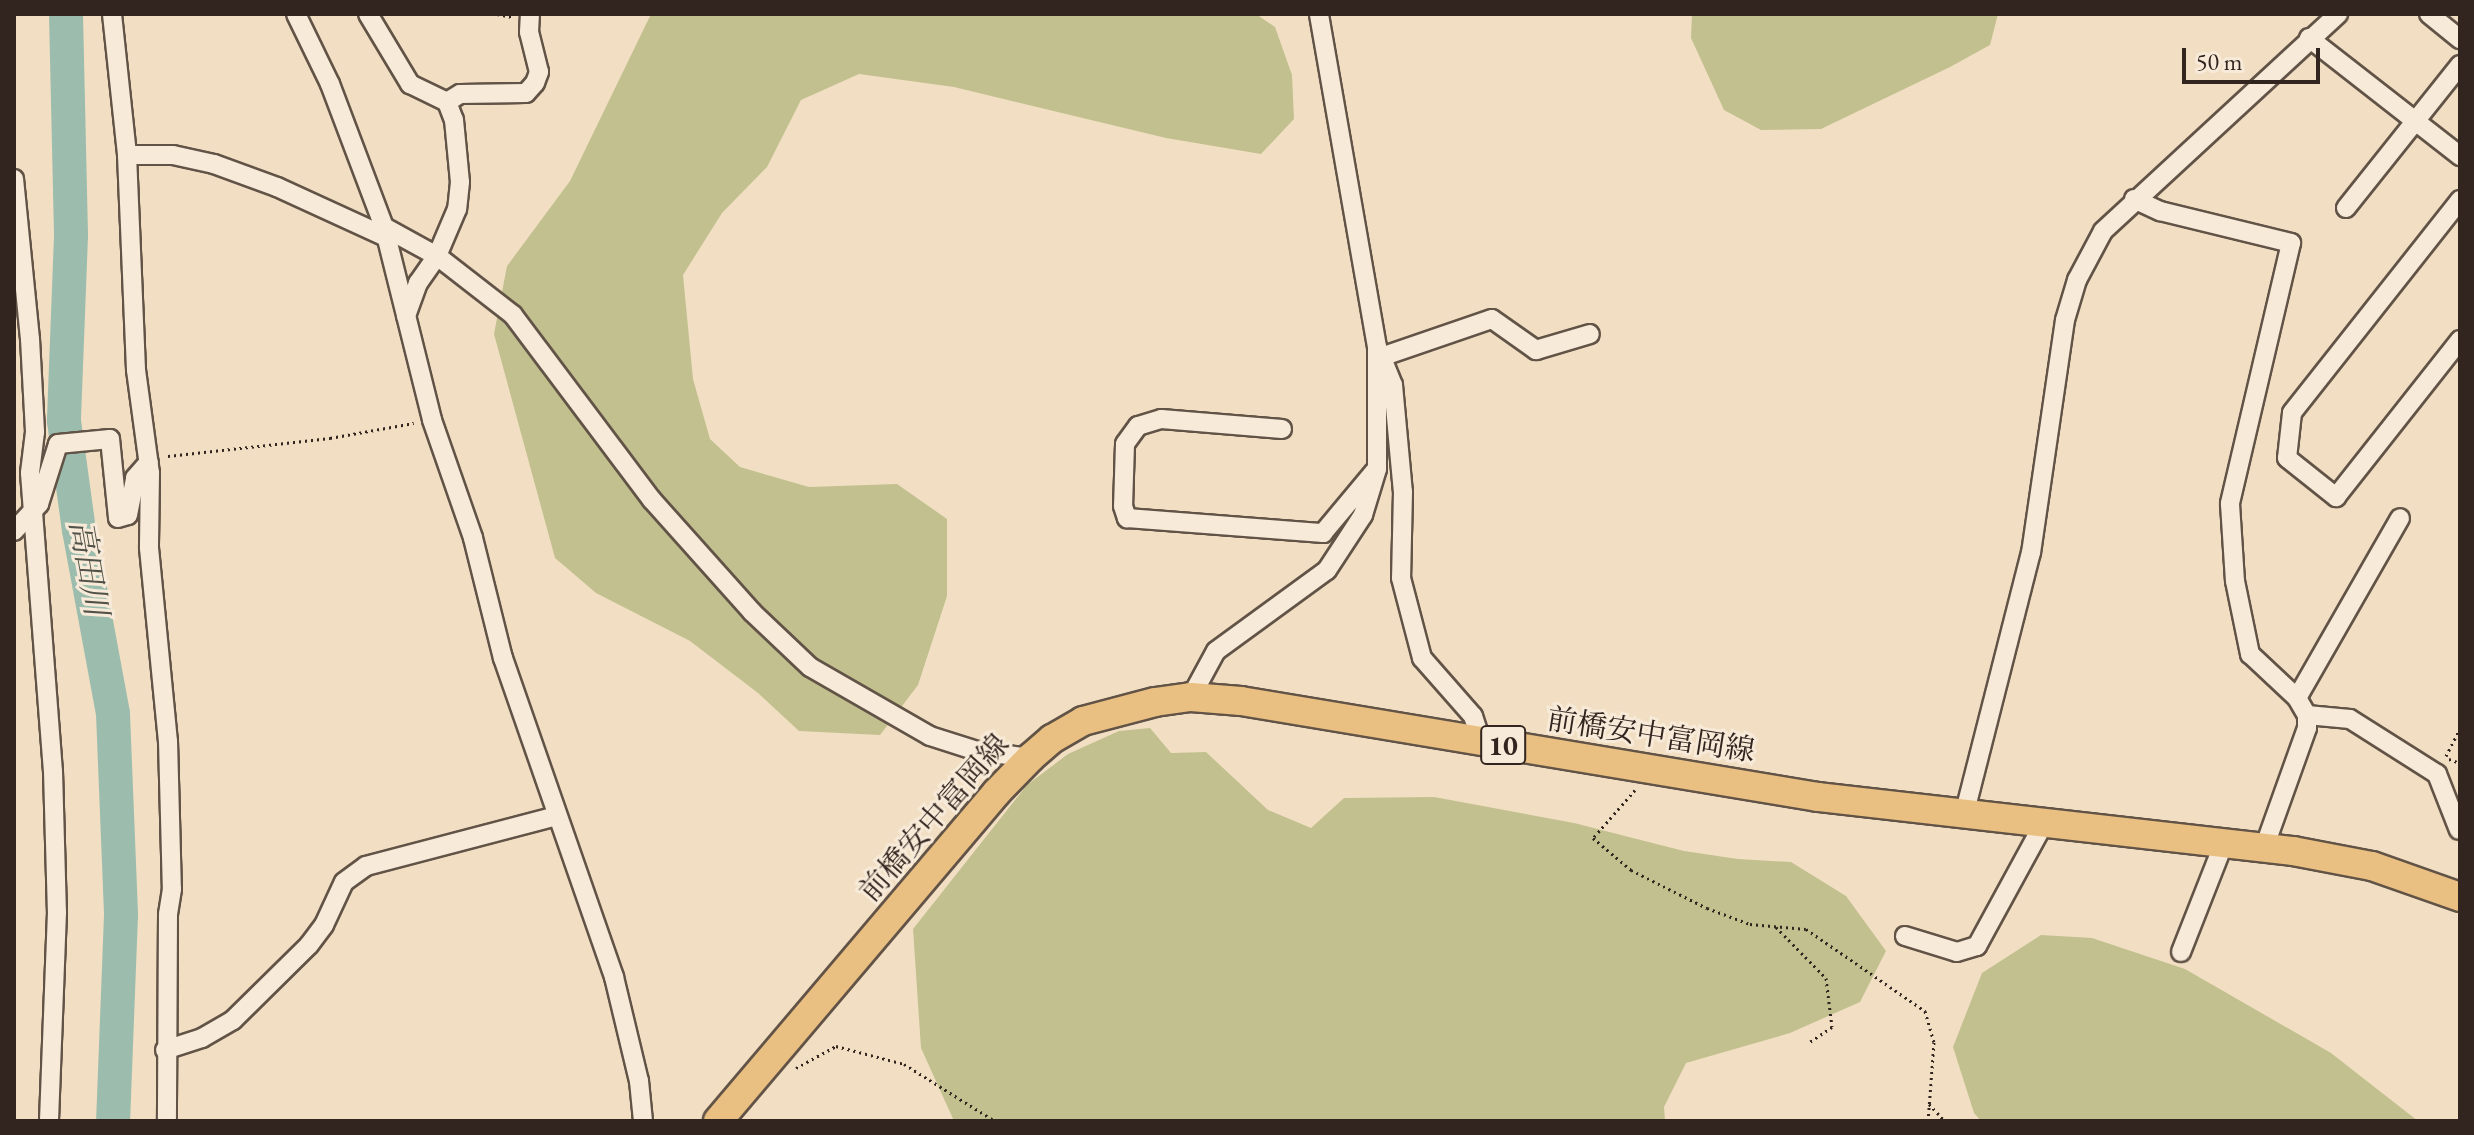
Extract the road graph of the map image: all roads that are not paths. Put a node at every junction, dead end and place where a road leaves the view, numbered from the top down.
1 (112, 14) edge
2 (296, 14) edge
3 (368, 14) edge
4 (530, 14) edge
5 (1319, 14) edge
6 (2338, 14) edge
7 (2429, 14) edge
8 (2309, 38) junction
9 (2460, 39) edge
10 (2460, 65) edge
11 (447, 102) junction
12 (2415, 121) junction
13 (127, 155) junction
14 (2460, 156) edge
15 (14, 179) edge
16 (2134, 199) junction
17 (2460, 200) edge
18 (2346, 208) dead end
19 (385, 232) junction
20 (437, 256) junction
21 (406, 316) junction
22 (1590, 334) dead end
23 (2460, 340) edge
24 (1379, 352) junction
25 (1282, 429) dead end
26 (148, 460) junction
27 (1377, 469) junction
28 (36, 509) junction
29 (2400, 518) dead end
30 (14, 531) edge
31 (1191, 697) junction
32 (2297, 698) junction
33 (2307, 715) junction
34 (1481, 741) junction
35 (1030, 758) junction
36 (1964, 815) junction
37 (557, 816) junction
38 (2044, 823) junction
39 (2459, 830) edge
40 (2224, 843) junction
41 (2264, 848) junction
42 (2460, 897) edge
43 (1905, 936) dead end
44 (2181, 952) dead end
45 (165, 1050) junction
46 (49, 1121) edge
47 (167, 1121) edge
48 (643, 1121) edge
49 (718, 1121) edge

1 - 13 street
2 - 19 street
3 - 11 street
4 - 11 street
5 - 24 street
6 - 8 street
7 - 9 street
8 - 12 street
8 - 16 street
10 - 12 street
11 - 20 street
12 - 14 street
12 - 18 street
13 - 19 street
13 - 26 street
15 - 28 street
16 - 32 street
16 - 36 street
17 - 23 street
19 - 20 street
19 - 21 street
20 - 21 street
20 - 35 street
21 - 37 street
22 - 24 street
24 - 27 street
24 - 34 street
25 - 27 street
26 - 28 street
26 - 45 street
27 - 31 street
28 - 30 street
28 - 46 street
29 - 32 street
31 - 34 main road, 前橋安中富岡線 / 10
31 - 35 main road, 前橋安中富岡線 / 10
32 - 33 street
33 - 39 street
33 - 41 street
34 - 36 main road, 前橋安中富岡線 / 10
35 - 49 main road, 前橋安中富岡線 / 10
36 - 38 main road, 前橋安中富岡線 / 10
37 - 45 street
37 - 48 street
38 - 40 main road, 前橋安中富岡線 / 10
38 - 43 street
40 - 41 main road, 前橋安中富岡線 / 10
40 - 44 street
41 - 42 main road, 前橋安中富岡線 / 10
45 - 47 street

